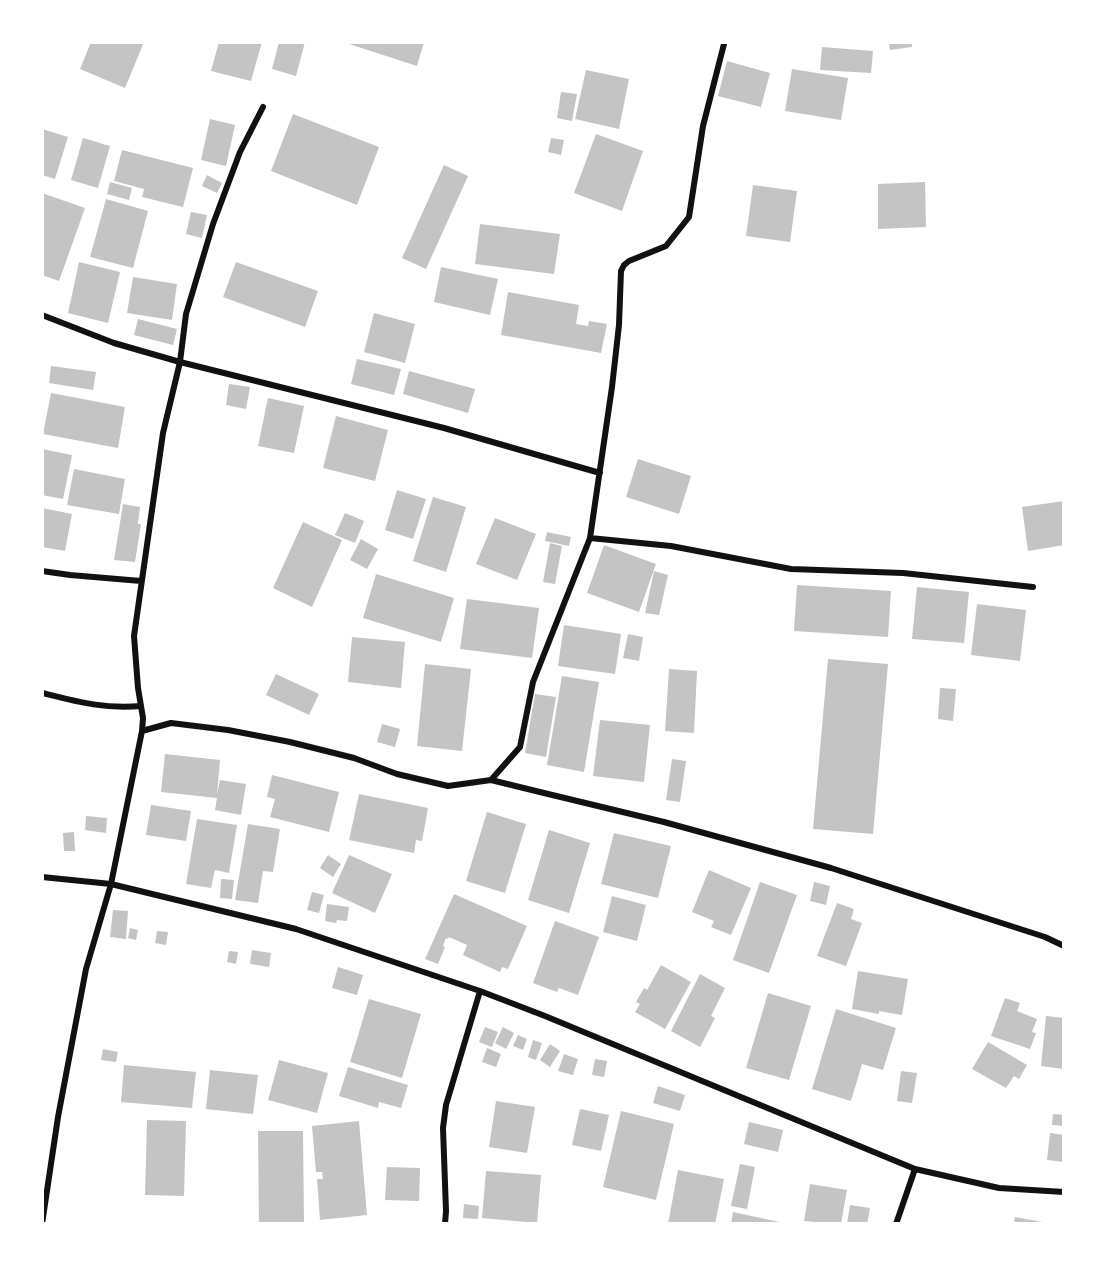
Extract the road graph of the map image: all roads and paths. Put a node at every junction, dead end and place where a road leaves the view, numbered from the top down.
1 (723, 43) edge
2 (263, 107) dead end
3 (42, 315) edge
4 (180, 362) junction
5 (600, 473) junction
6 (590, 538) junction
7 (42, 571) edge
8 (141, 581) junction
9 (1034, 587) dead end
10 (42, 693) edge
11 (141, 705) junction
12 (142, 730) junction
13 (491, 780) junction
14 (42, 877) edge
15 (111, 884) junction
16 (1064, 946) edge
17 (480, 991) junction
18 (915, 1169) junction
19 (1064, 1192) edge
20 (42, 1224) edge
21 (444, 1224) edge
22 (896, 1224) edge

1 - 5 street
2 - 4 street
3 - 4 street
4 - 5 street
4 - 8 street
5 - 6 street
6 - 9 street
6 - 13 street
7 - 8 street
8 - 11 street
10 - 11 street
11 - 12 street
12 - 13 street
12 - 15 street
13 - 16 street
14 - 15 street
15 - 17 street
15 - 20 street
17 - 18 street
17 - 21 street
18 - 19 street
18 - 22 street

